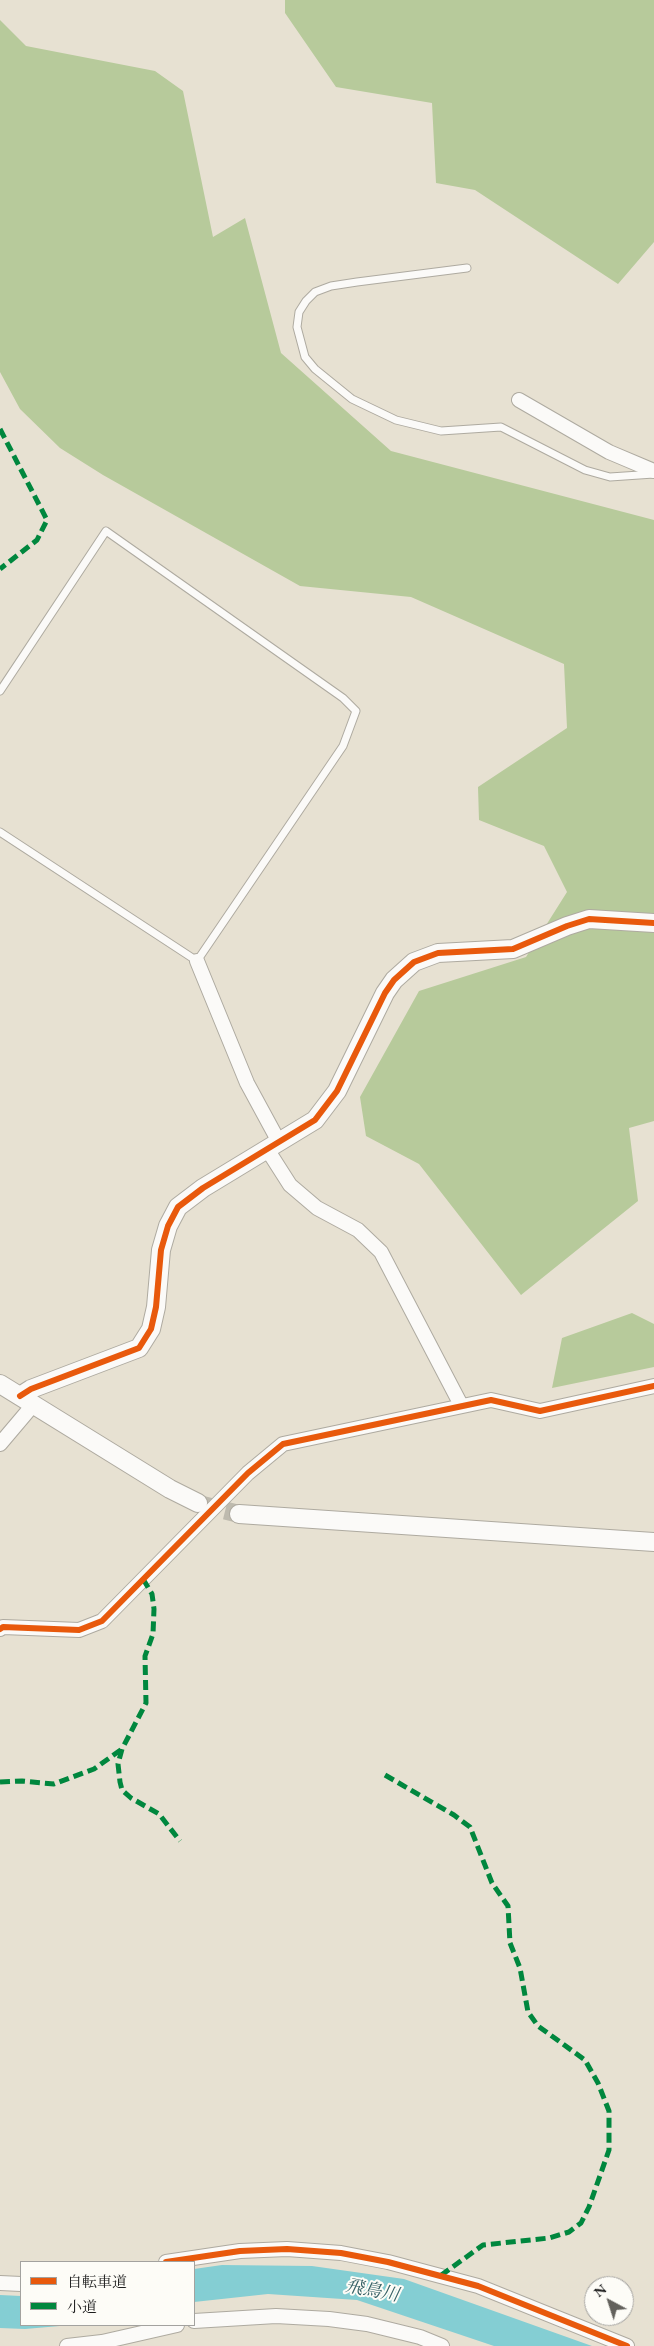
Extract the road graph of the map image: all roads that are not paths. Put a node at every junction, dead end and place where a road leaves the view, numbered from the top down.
1 (467, 268) dead end
2 (519, 400) dead end
3 (654, 472) edge
4 (0, 691) edge
5 (0, 832) edge
6 (654, 923) edge
7 (197, 961) junction
8 (273, 1145) junction
9 (0, 1384) edge
10 (654, 1386) edge
11 (27, 1401) junction
12 (461, 1405) junction
13 (0, 1444) edge
14 (198, 1504) tunnel mouth
15 (239, 1514) tunnel mouth
16 (654, 1542) edge
17 (0, 1629) edge
18 (172, 2261) edge
19 (0, 2283) edge
20 (20, 2284) edge
21 (195, 2321) edge
22 (173, 2326) edge
23 (66, 2346) edge
24 (442, 2346) edge
25 (627, 2346) edge

1 - 3 lane
2 - 3 street
4 - 7 lane
5 - 7 lane
6 - 8 street
7 - 8 street
8 - 11 street
8 - 12 street
9 - 11 street
10 - 12 street
11 - 13 street
11 - 14 street
12 - 17 street
15 - 16 street
18 - 25 street
19 - 20 street
21 - 24 street
22 - 23 street

